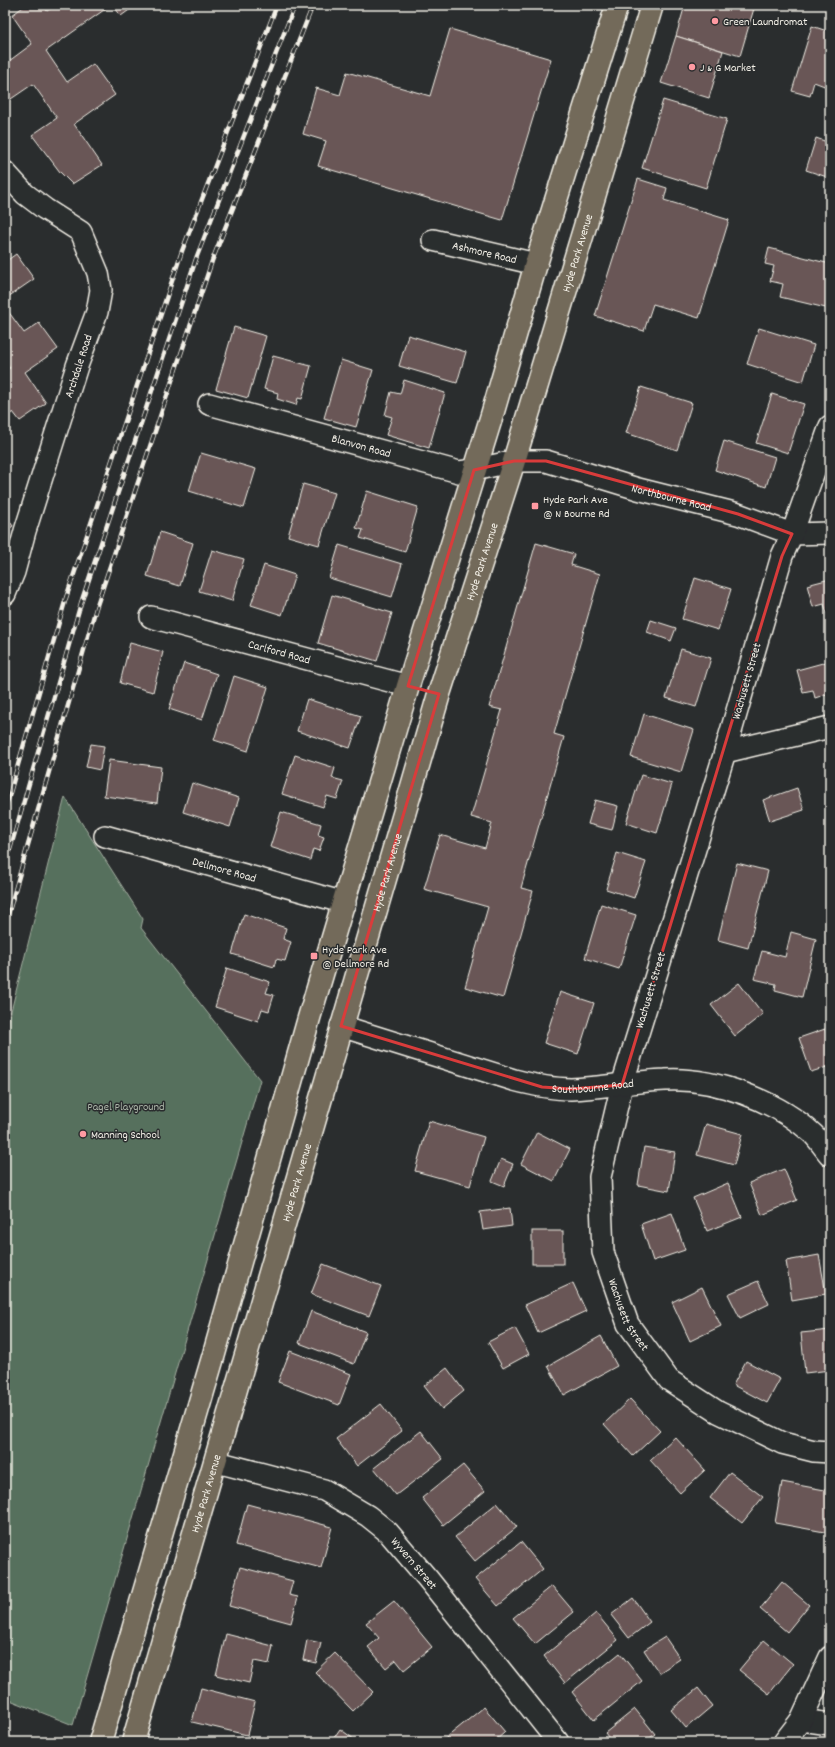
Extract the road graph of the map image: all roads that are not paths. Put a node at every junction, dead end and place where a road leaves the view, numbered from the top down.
1 (617, 5) edge
2 (652, 5) edge
3 (5, 172) edge
4 (433, 240) dead end
5 (536, 264) junction
6 (209, 404) dead end
7 (830, 426) edge
8 (514, 461) junction
9 (474, 470) junction
10 (830, 533) edge
11 (792, 534) junction
12 (5, 594) edge
13 (151, 617) dead end
14 (408, 686) junction
15 (439, 694) junction
16 (830, 727) edge
17 (725, 752) junction
18 (105, 836) dead end
19 (345, 903) junction
20 (309, 1018) junction
21 (341, 1026) junction
22 (622, 1085) junction
23 (830, 1155) edge
24 (830, 1452) edge
25 (185, 1453) junction
26 (217, 1462) junction
27 (830, 1657) edge
28 (801, 1720) junction
29 (830, 1724) edge
30 (100, 1742) edge
31 (133, 1742) edge
32 (558, 1742) edge
33 (784, 1742) edge

1 - 5 main road
2 - 8 main road, Hyde Park Avenue
3 - 12 street, Archdale Road
4 - 5 street, Ashmore Road
5 - 9 main road
6 - 9 street, Blanvon Road
7 - 11 street, Wachusett Street
8 - 9 street, Blanvon Road
8 - 11 street, Northbourne Road
8 - 15 main road, Hyde Park Avenue
9 - 14 main road
10 - 11 street, Northbourne Road
11 - 17 street, Wachusett Street
13 - 14 street, Carlford Road
14 - 15 main road
14 - 19 main road
15 - 21 main road, Hyde Park Avenue
16 - 17 street
17 - 22 street, Wachusett Street
18 - 19 street, Dellmore Road
19 - 20 main road
20 - 21 main road
20 - 25 main road
21 - 22 street, Southbourne Road
21 - 26 main road, Hyde Park Avenue
22 - 23 street, Southbourne Road
22 - 24 street, Wachusett Street
25 - 26 main road
25 - 30 main road
26 - 31 main road, Hyde Park Avenue
26 - 32 street, Wyvern Street
27 - 28 street
28 - 29 street
28 - 33 street

